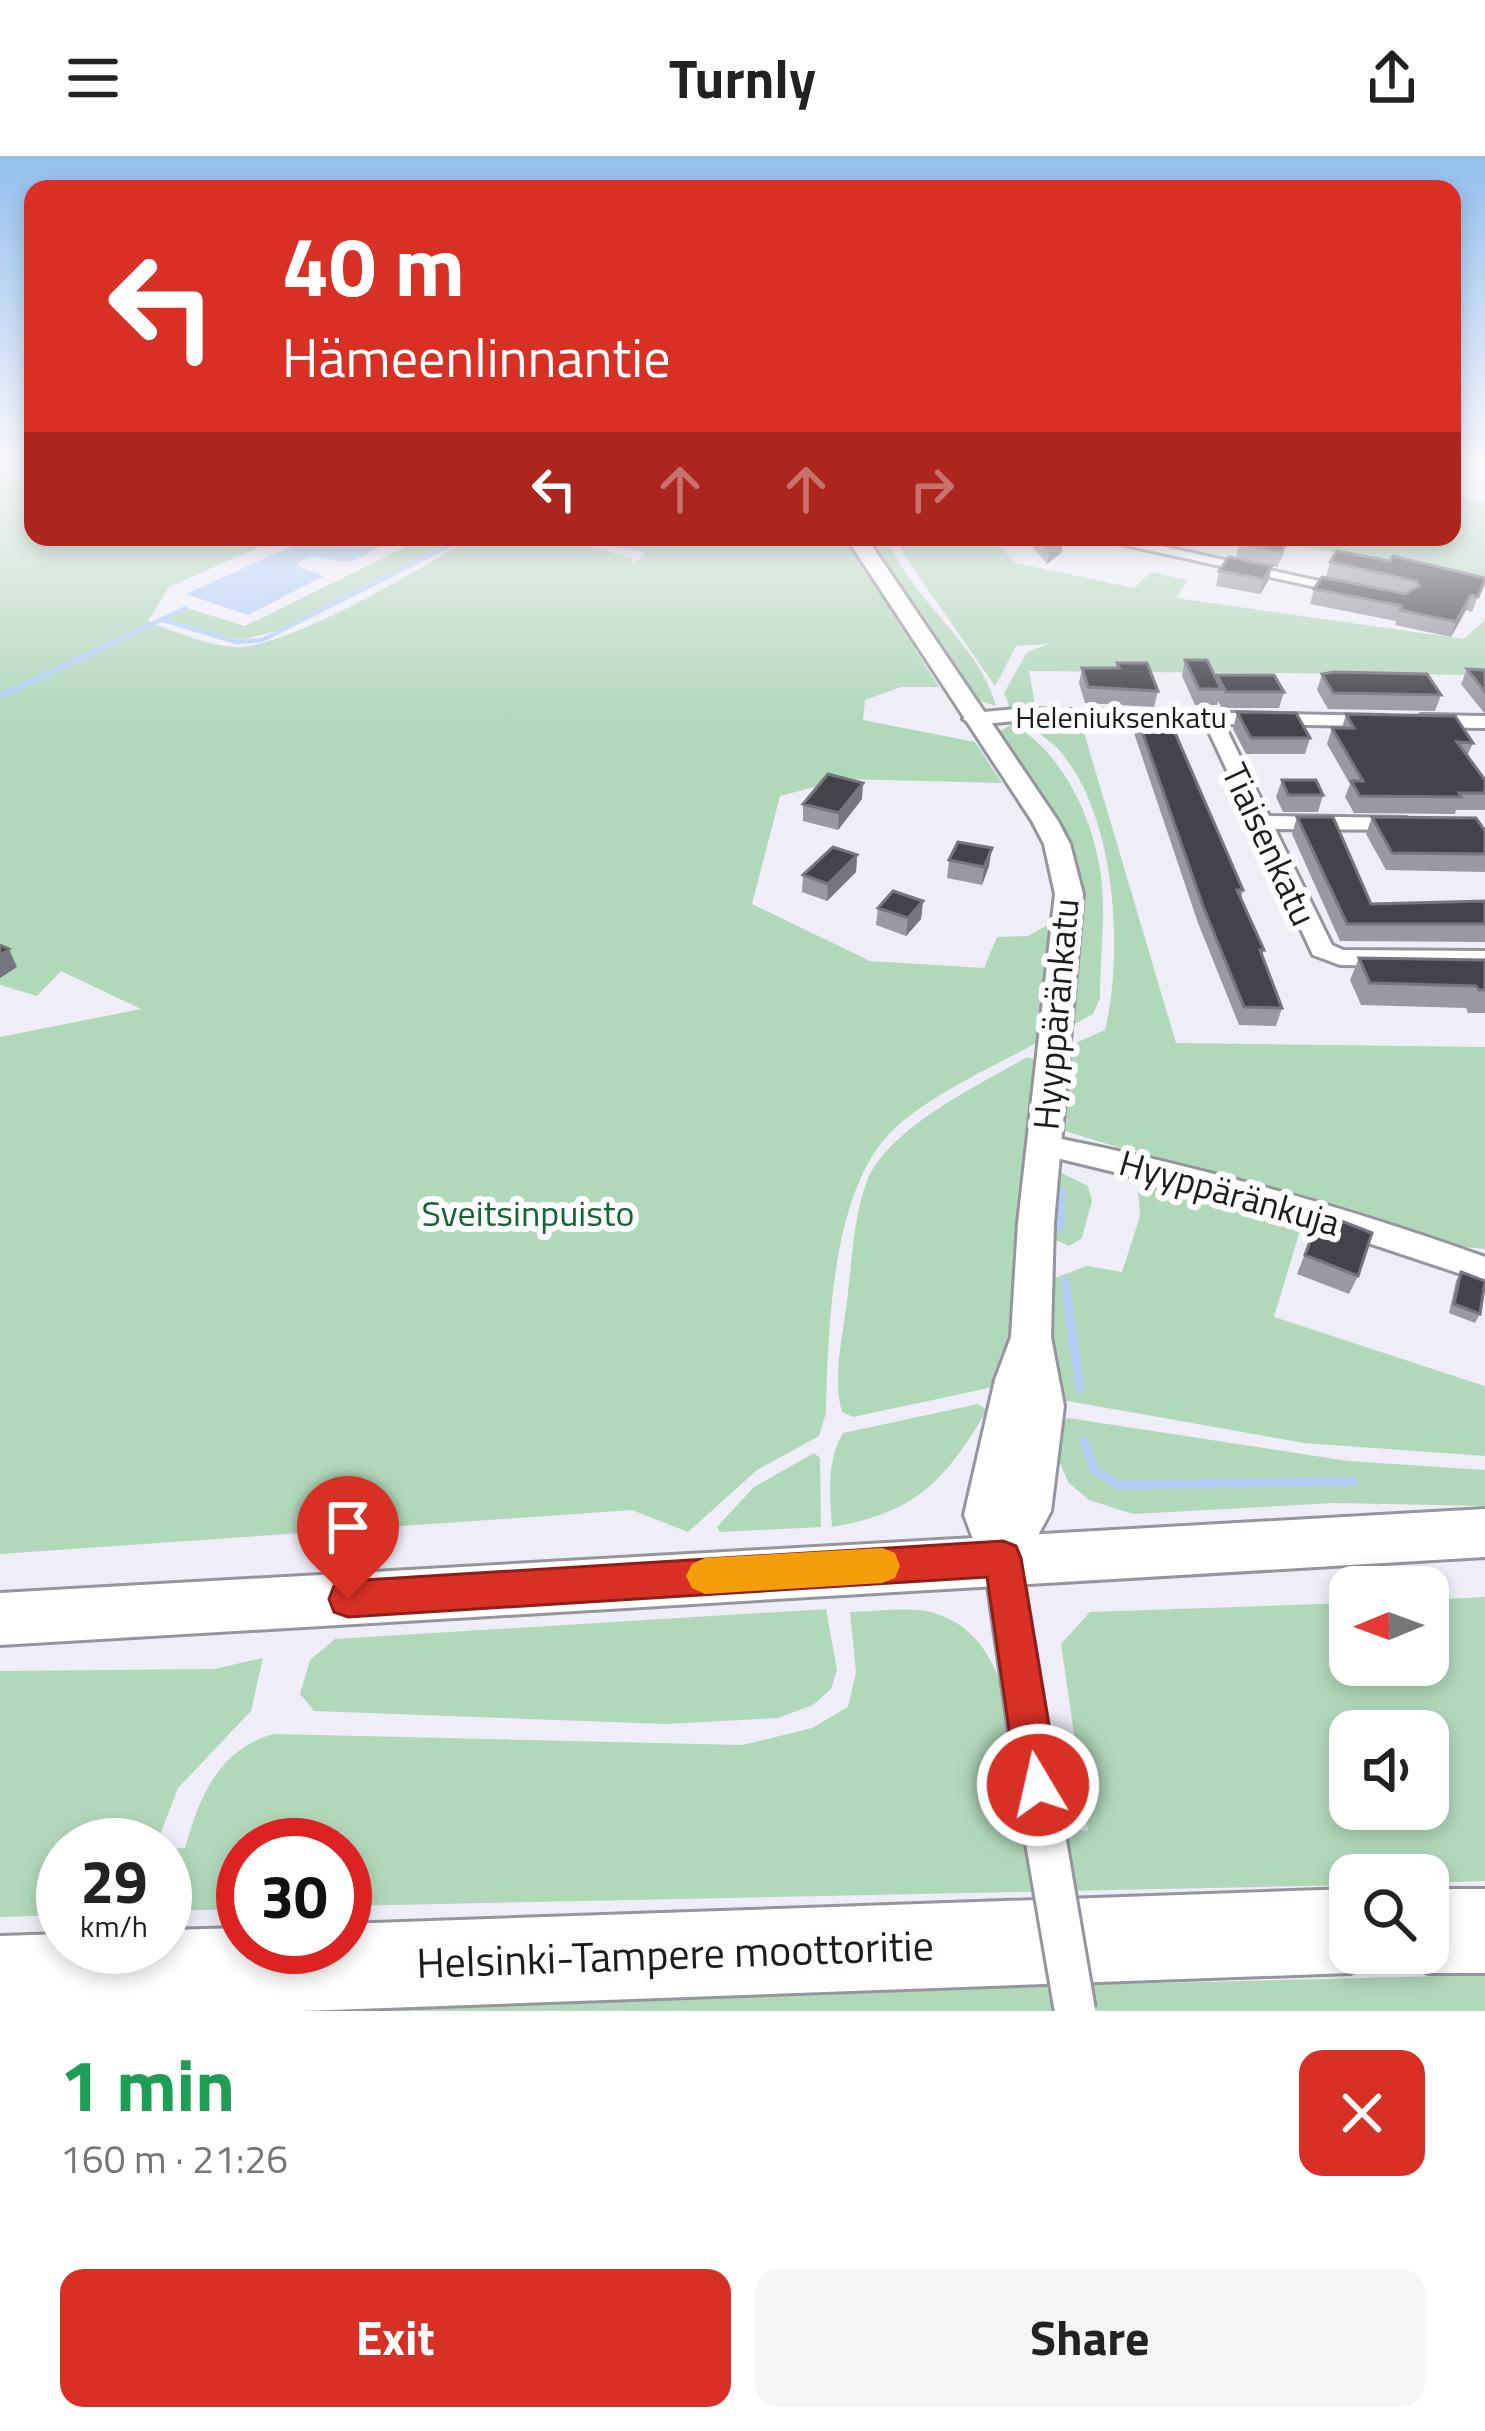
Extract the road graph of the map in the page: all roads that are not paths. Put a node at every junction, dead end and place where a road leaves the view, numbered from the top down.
1 (863, 549) edge
2 (1152, 549) edge
3 (1380, 596) edge
4 (1212, 718) junction
5 (973, 719) junction
6 (1485, 722) edge
7 (1261, 822) junction
8 (1440, 825) edge
9 (1485, 959) edge
10 (1042, 1145) junction
11 (1485, 1270) edge
12 (1485, 1533) edge
13 (1003, 1558) junction
14 (0, 1619) edge
15 (1449, 1931) edge
16 (1485, 1931) edge
17 (1329, 1932) edge
18 (0, 1979) edge
19 (1075, 2011) edge

1 - 5 street, Hyyppäränkatu
2 - 3 street
4 - 5 street, Heleniuksenkatu
4 - 6 street, Heleniuksenkatu
4 - 7 street, Tiaisenkatu
5 - 10 street, Hyyppäränkatu
7 - 8 street
7 - 9 street, Tiaisenkatu
10 - 11 street, Hyyppäränkuja
10 - 13 street, Hyyppäränkatu
12 - 13 main road
13 - 14 main road
13 - 19 street, bridge
15 - 16 highway
17 - 18 highway, Helsinki-Tampere moottoritie

